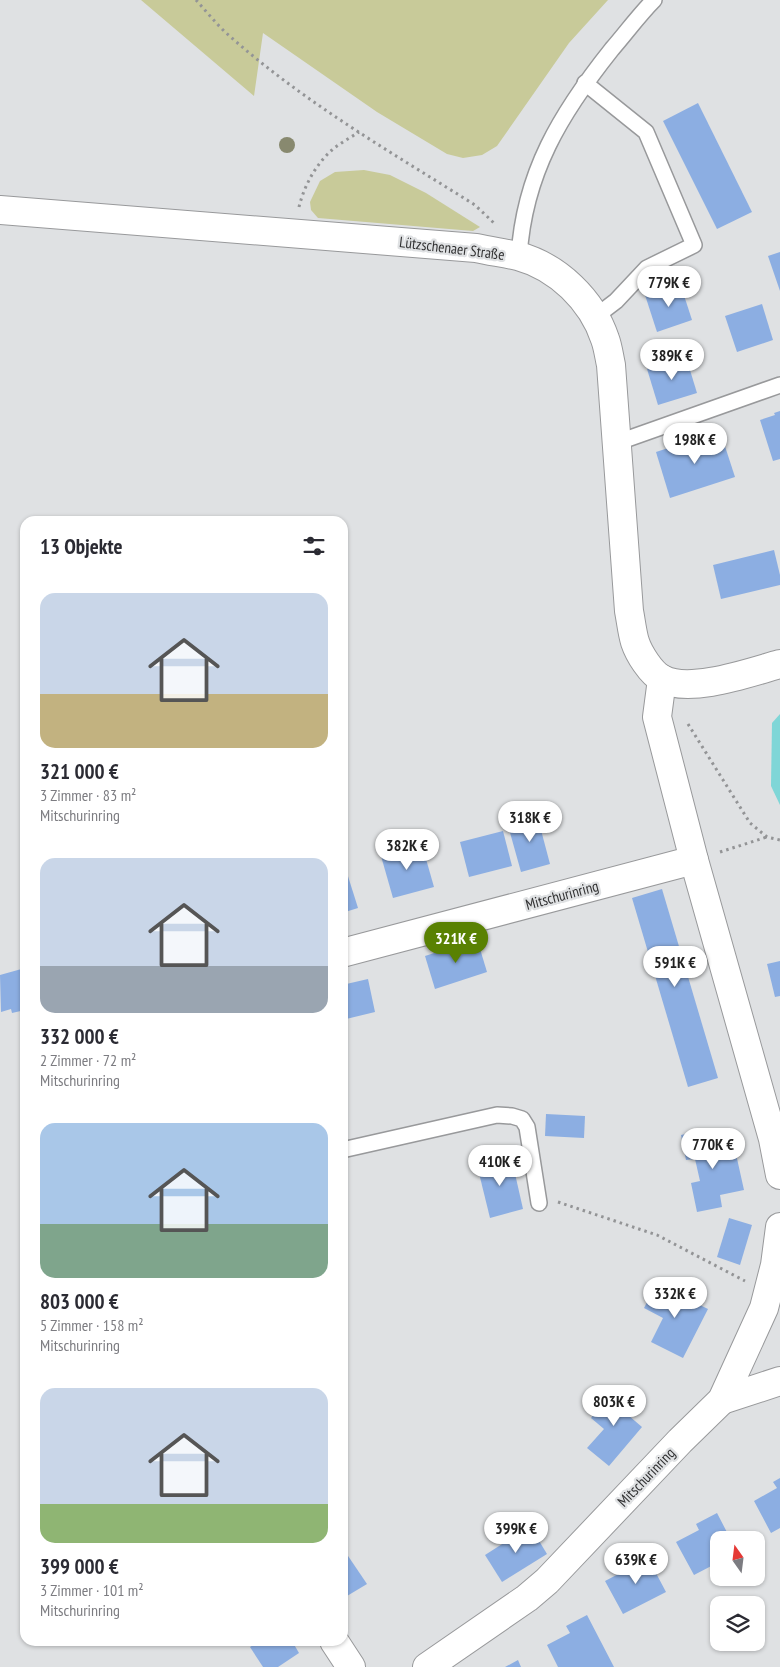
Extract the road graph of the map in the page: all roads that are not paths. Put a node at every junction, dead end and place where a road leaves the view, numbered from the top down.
1 (654, 0) edge
2 (585, 83) junction
3 (0, 210) edge
4 (519, 256) junction
5 (595, 317) junction
6 (780, 385) edge
7 (616, 443) junction
8 (780, 664) edge
9 (662, 679) junction
10 (694, 860) junction
11 (348, 951) edge
12 (348, 1149) edge
13 (780, 1174) edge
14 (539, 1203) road end
15 (780, 1227) edge
16 (780, 1381) edge
17 (722, 1400) junction
18 (337, 1646) edge
19 (351, 1667) edge
20 (427, 1667) edge

1 - 2 lane
2 - 4 lane
2 - 5 lane
3 - 4 street, Lützschenaer Straße
4 - 5 street, Lützschenaer Straße
5 - 7 street, Lützschenaer Straße
6 - 7 lane
7 - 9 street, Lützschenaer Straße
8 - 9 street
9 - 10 street
10 - 11 street, Mitschurinring
10 - 13 street
12 - 14 lane
15 - 17 street, Mitschurinring
16 - 17 street
17 - 20 street, Mitschurinring
18 - 19 street

